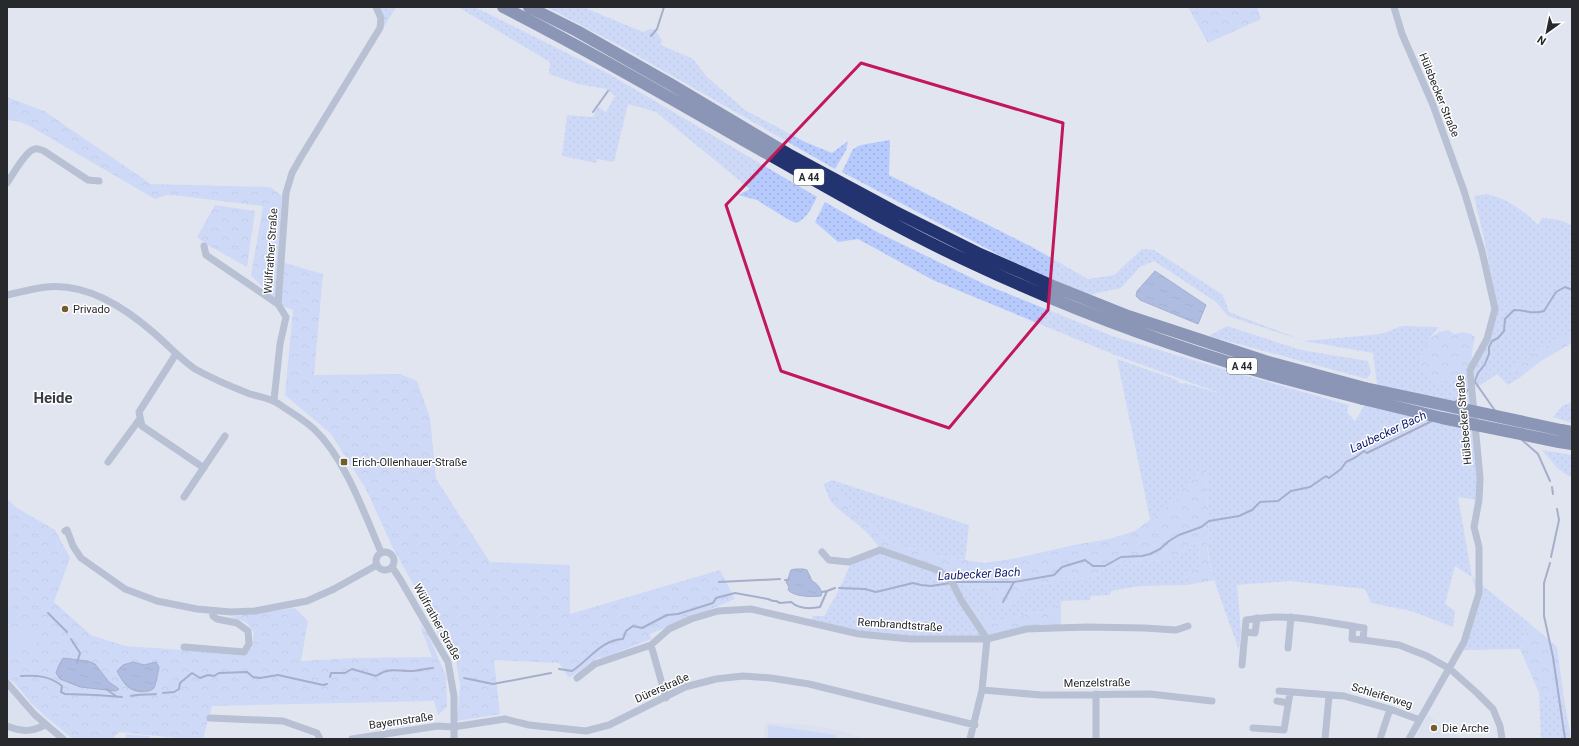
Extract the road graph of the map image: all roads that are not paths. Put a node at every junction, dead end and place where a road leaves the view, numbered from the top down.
1 (376, 7) edge
2 (503, 7) edge
3 (529, 7) edge
4 (1394, 7) edge
5 (100, 181) dead end
6 (7, 183) edge
7 (204, 246) dead end
8 (7, 295) edge
9 (278, 304) junction
10 (176, 354) junction
11 (1364, 394) junction
12 (274, 400) junction
13 (140, 420) junction
14 (1564, 435) edge
15 (225, 436) dead end
16 (1572, 444) edge
17 (108, 462) dead end
18 (204, 468) junction
19 (184, 497) dead end
20 (65, 531) dead end
21 (381, 552) junction
22 (822, 552) dead end
23 (377, 565) junction
24 (392, 568) junction
25 (212, 611) junction
26 (1291, 616) junction
27 (1257, 618) junction
28 (1188, 626) dead end
29 (1353, 626) junction
30 (1245, 632) junction
31 (987, 638) junction
32 (1363, 640) junction
33 (651, 646) junction
34 (184, 647) dead end
35 (1288, 648) dead end
36 (1242, 665) dead end
37 (1450, 669) junction
38 (577, 678) dead end
39 (7, 683) edge
40 (982, 690) junction
41 (1279, 691) dead end
42 (1290, 693) junction
43 (1096, 694) junction
44 (1329, 696) junction
45 (666, 698) junction
46 (1212, 701) dead end
47 (1277, 701) dead end
48 (1288, 703) junction
49 (1390, 709) junction
50 (210, 718) dead end
51 (1420, 720) junction
52 (45, 725) junction
53 (975, 725) junction
54 (7, 726) edge
55 (453, 727) junction
56 (1253, 728) dead end
57 (63, 739) edge
58 (320, 739) edge
59 (352, 739) edge
60 (454, 739) edge
61 (970, 739) edge
62 (1096, 739) edge
63 (1325, 739) edge
64 (1380, 739) edge
65 (1409, 739) edge
66 (1502, 739) edge

1 - 9 street, Wülfrather Straße
2 - 11 highway, A 44
3 - 11 highway, A 44
4 - 37 street, Hülsbecker Straße
5 - 6 street
7 - 9 street
8 - 10 street
9 - 12 street, Wülfrather Straße
10 - 12 street
10 - 13 street
11 - 14 highway, A 44, bridge
12 - 21 street
13 - 17 street
13 - 18 street
14 - 16 highway, A 44
15 - 18 street
18 - 19 street
20 - 25 street
21 - 23 street
21 - 24 street
22 - 31 street
23 - 24 street
23 - 25 street
24 - 55 street, Wülfrather Straße
25 - 34 street
26 - 27 street
26 - 29 street
26 - 35 street
27 - 30 street
27 - 30 street
28 - 31 street, Rembrandtstraße
29 - 32 street
29 - 32 street
30 - 36 street
31 - 33 street, Rembrandtstraße
31 - 40 street
32 - 37 street
33 - 38 street
33 - 45 street
37 - 51 street, Hülsbecker Straße
37 - 66 street
39 - 52 street
40 - 43 street, Menzelstraße
40 - 53 street
41 - 42 street, Schleiferweg
42 - 44 street, Schleiferweg
42 - 48 street
43 - 46 street, Menzelstraße
43 - 62 street
44 - 49 street, Schleiferweg
44 - 63 street
45 - 53 street, Dürerstraße
45 - 55 street, Dürerstraße
47 - 48 street
48 - 56 street
49 - 51 street, Schleiferweg
49 - 64 street
50 - 58 street
51 - 65 street, Hülsbecker Straße
52 - 54 street
52 - 57 street
53 - 61 street
55 - 59 street, Bayernstraße
55 - 60 street, Wülfrather Straße

